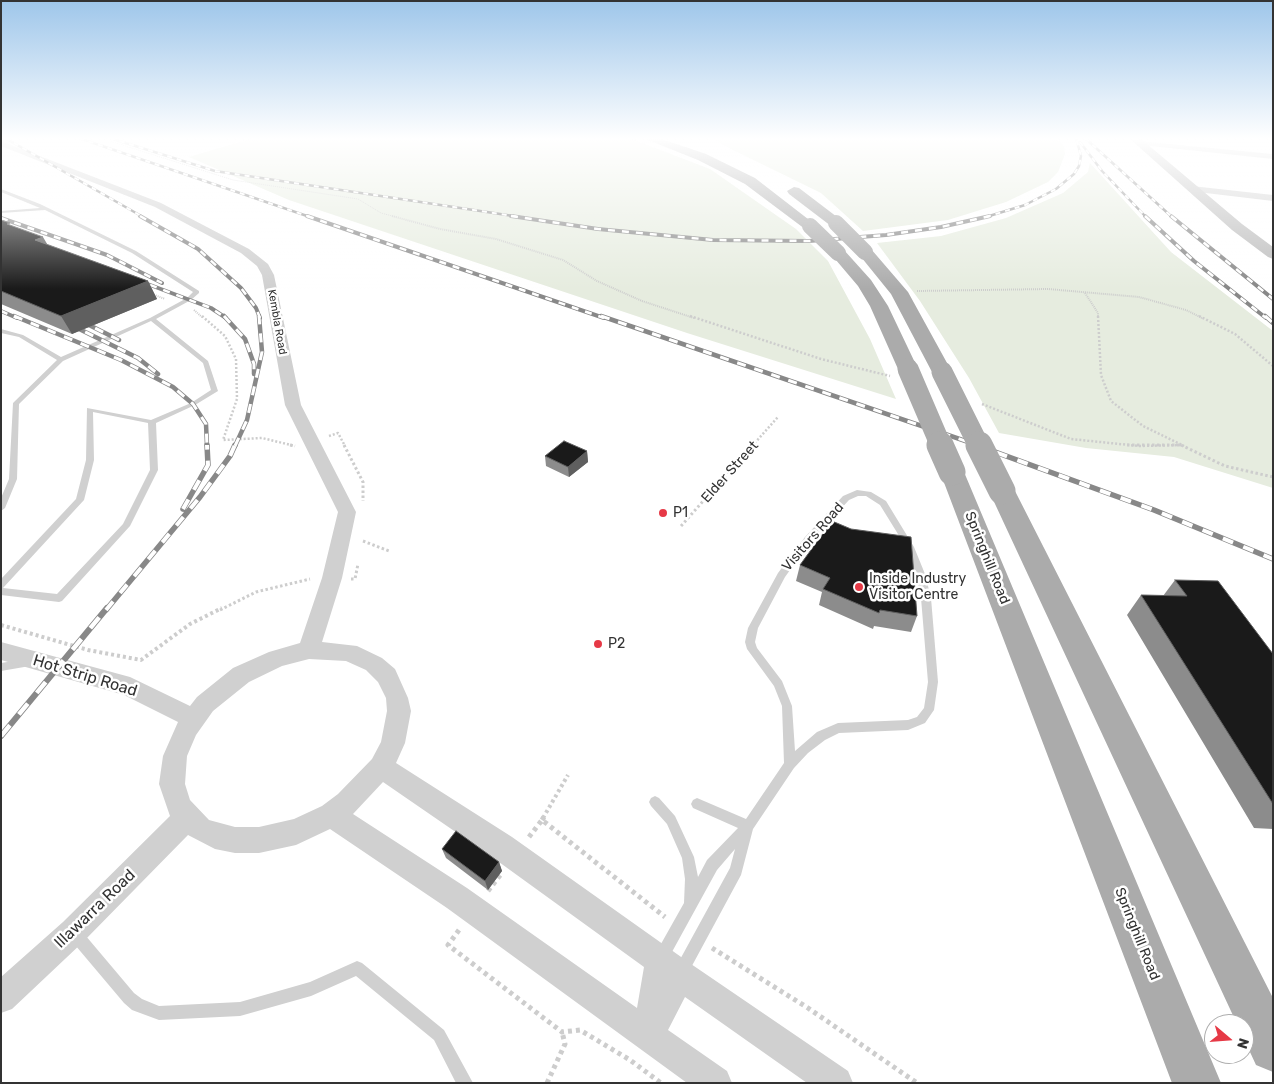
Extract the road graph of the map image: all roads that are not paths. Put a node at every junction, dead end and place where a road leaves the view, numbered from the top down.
1 (1192, 188) edge
2 (116, 189) edge
3 (760, 189) edge
4 (790, 189) edge
5 (1197, 189) edge
6 (1, 190) edge
7 (1273, 198) edge
8 (46, 209) junction
9 (1, 212) edge
10 (1273, 254) edge
11 (152, 318) junction
12 (1, 331) edge
13 (61, 360) junction
14 (152, 422) junction
15 (1, 508) edge
16 (1, 585) edge
17 (1, 591) edge
18 (309, 650) junction
19 (1, 651) edge
20 (47, 664) junction
21 (1, 667) edge
22 (193, 718) junction
23 (790, 764) junction
24 (380, 768) junction
25 (655, 802) dead end
26 (698, 804) dead end
27 (331, 815) junction
28 (187, 818) junction
29 (748, 826) junction
30 (688, 908) junction
31 (73, 932) junction
32 (670, 967) junction
33 (1, 998) edge
34 (648, 1034) junction
35 (1273, 1048) edge
36 (465, 1083) edge
37 (715, 1083) edge
38 (836, 1083) edge
39 (1197, 1083) edge

1 - 10 main road
2 - 18 street, Kembla Road
3 - 39 main road, Springhill Road, bridge
4 - 35 main road, bridge
5 - 7 street
6 - 8 lane
8 - 9 lane
8 - 11 lane
11 - 13 lane
11 - 14 lane
12 - 13 lane
13 - 15 lane
14 - 16 lane
14 - 17 lane
18 - 22 street
18 - 24 street
19 - 20 street, Hot Strip Road
20 - 21 lane
20 - 22 street, Hot Strip Road
22 - 28 street
23 - 23 lane, Visitors Road
23 - 29 lane, Visitors Road
24 - 27 street
24 - 32 street
25 - 30 lane
26 - 29 lane
27 - 28 street
27 - 34 street
28 - 31 street, Illawarra Road
29 - 30 lane, Visitors Road
29 - 32 lane, Visitors Road
30 - 32 lane, Visitors Road
31 - 33 street, Illawarra Road
31 - 36 lane
32 - 34 street
32 - 38 street
34 - 37 street

